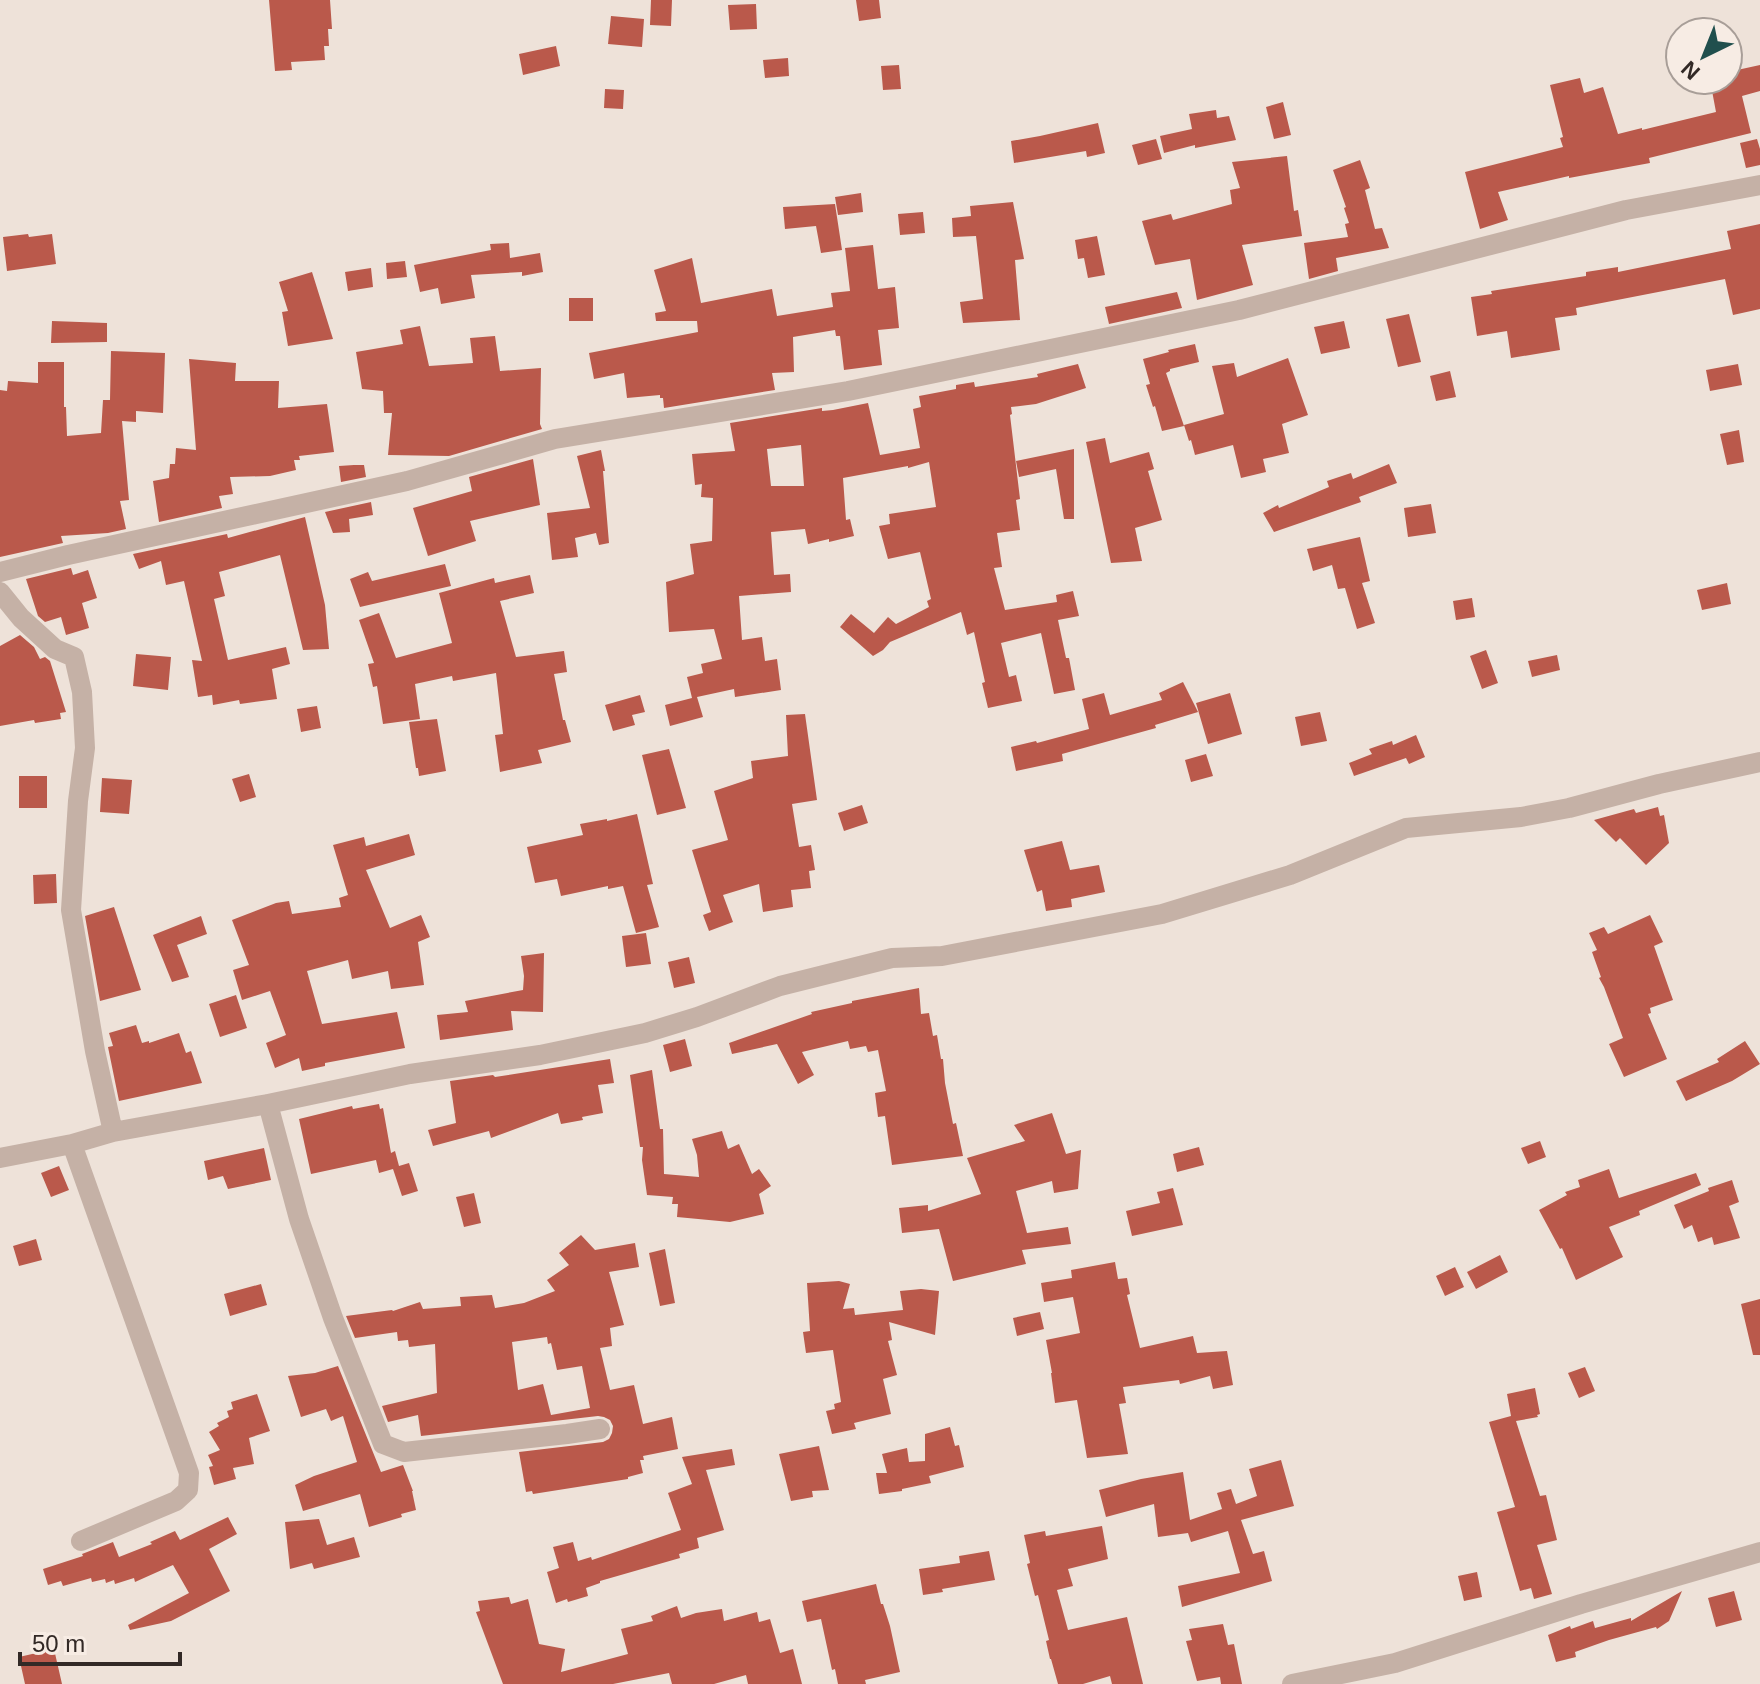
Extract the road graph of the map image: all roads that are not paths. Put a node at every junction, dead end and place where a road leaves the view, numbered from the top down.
1 (1760, 185) edge
2 (0, 572) edge
3 (0, 592) edge
4 (1760, 762) edge
5 (268, 1104) junction
6 (113, 1132) junction
7 (72, 1144) junction
8 (0, 1158) edge
9 (600, 1429) dead end
10 (81, 1541) dead end
11 (1760, 1552) edge
12 (1292, 1684) edge

1 - 2 street
3 - 6 street
4 - 5 street
5 - 6 street
5 - 9 street
6 - 7 street
7 - 8 street
7 - 10 street
11 - 12 street

